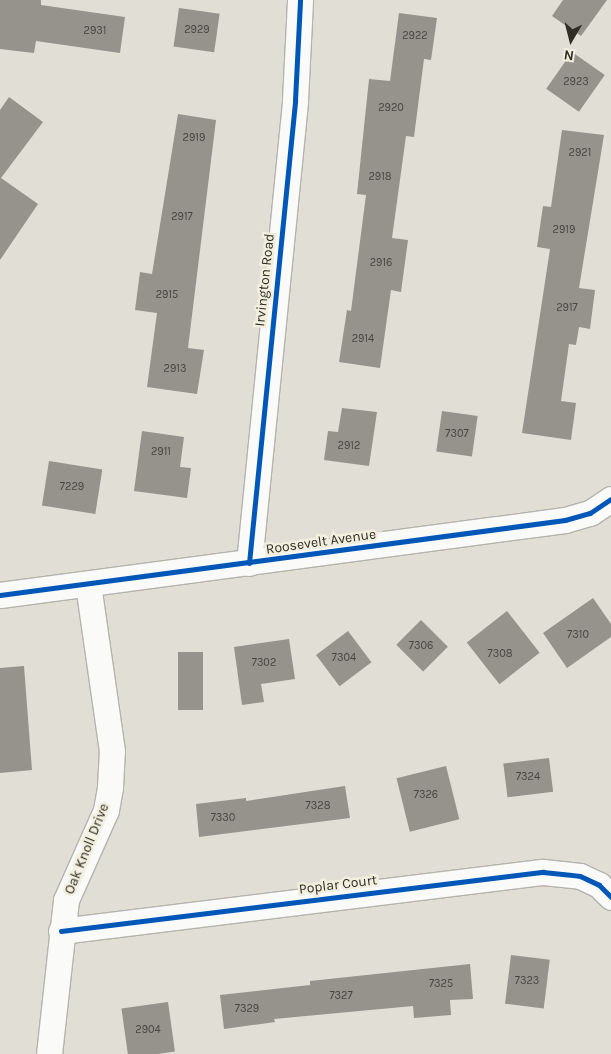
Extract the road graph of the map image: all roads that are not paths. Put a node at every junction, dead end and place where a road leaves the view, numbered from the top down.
1 (300, 0) edge
2 (611, 499) edge
3 (249, 563) junction
4 (88, 584) junction
5 (0, 595) edge
6 (611, 897) edge
7 (61, 932) junction
8 (49, 1054) edge

1 - 3 street, Irvington Road
2 - 3 street, Roosevelt Avenue
3 - 4 street, Roosevelt Avenue
4 - 5 street, Roosevelt Avenue
4 - 7 street, Oak Knoll Drive
6 - 7 street, Poplar Court
7 - 8 street, Oak Knoll Drive

